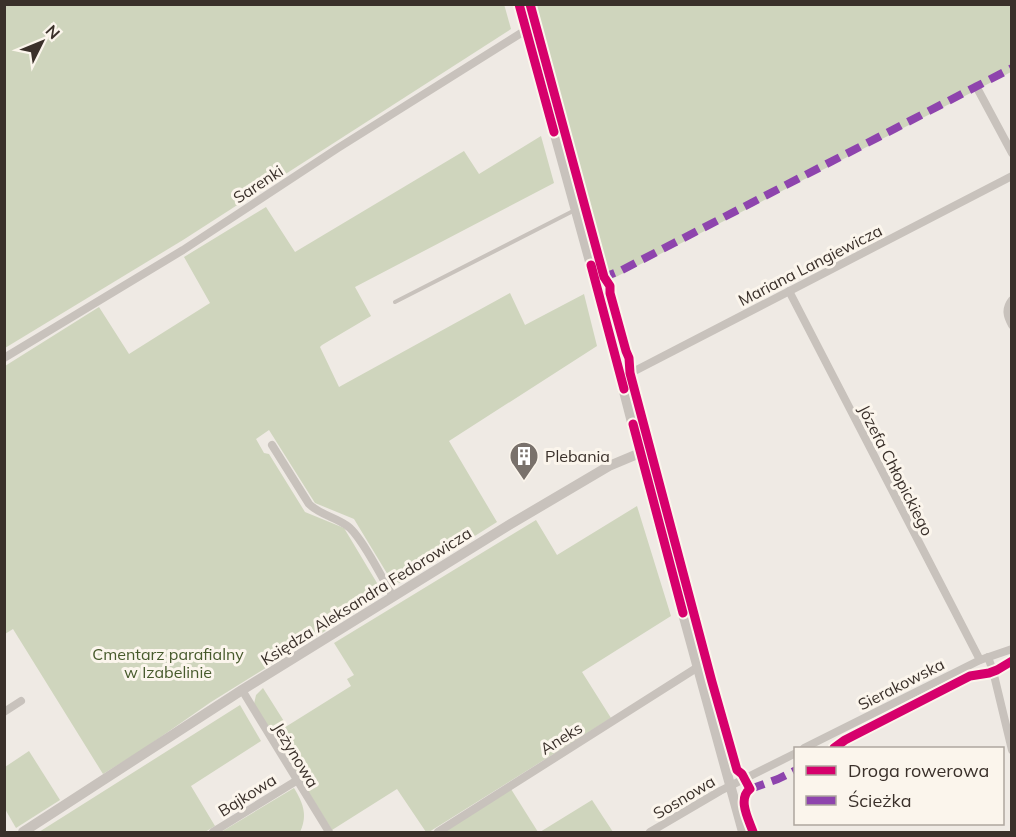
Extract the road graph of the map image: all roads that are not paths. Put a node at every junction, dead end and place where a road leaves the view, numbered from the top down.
1 (519, 4) edge
2 (526, 30) junction
3 (976, 86) dead end
4 (1011, 153) edge
5 (1011, 176) edge
6 (575, 210) junction
7 (789, 291) junction
8 (1011, 300) edge
9 (395, 302) dead end
10 (1011, 325) edge
11 (4, 358) edge
12 (621, 378) junction
13 (272, 445) dead end
14 (640, 453) junction
15 (393, 597) junction
16 (1011, 649) edge
17 (984, 659) junction
18 (698, 667) junction
19 (242, 690) junction
20 (21, 701) dead end
21 (4, 712) edge
22 (806, 747) edge
23 (1011, 750) edge
24 (794, 754) edge
25 (296, 781) junction
26 (731, 786) junction
27 (23, 832) edge
28 (213, 832) edge
29 (329, 832) edge
30 (438, 832) edge
31 (650, 832) edge
32 (742, 832) edge

1 - 2 street
2 - 6 street
2 - 11 street, Sarenki
3 - 4 street
5 - 7 street, Mariana Langiewicza
6 - 9 lane
6 - 12 street
7 - 12 street, Mariana Langiewicza
7 - 17 street, Józefa Chłopickiego
8 - 10 street
12 - 14 street
13 - 15 street
14 - 15 street, Księdza Aleksandra Fedorowicza
14 - 18 street
15 - 19 street, Księdza Aleksandra Fedorowicza
16 - 17 street, Sierakowska
17 - 22 street, Sierakowska
17 - 23 street, Józefa Chłopickiego
18 - 26 street
18 - 30 street, Aneks
19 - 25 street, Jeżynowa
19 - 27 street, Księdza Aleksandra Fedorowicza
20 - 21 street
24 - 26 street
25 - 28 street, Bajkowa
25 - 29 street, Jeżynowa
26 - 31 street, Sosnowa
26 - 32 street

